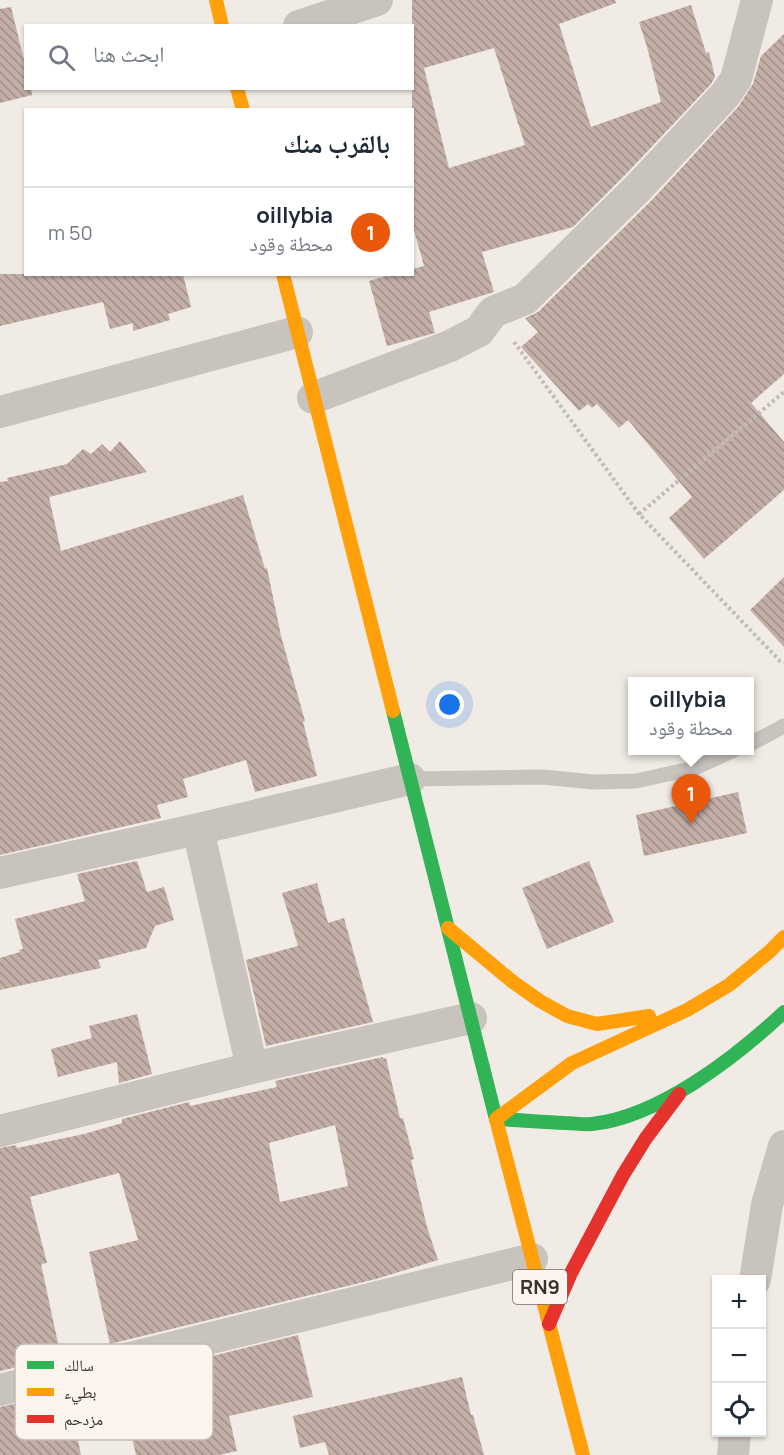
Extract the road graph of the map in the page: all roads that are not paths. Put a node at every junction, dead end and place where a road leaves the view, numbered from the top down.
1 (216, 0) edge
2 (377, 0) edge
3 (757, 0) edge
4 (222, 24) edge
5 (305, 24) edge
6 (238, 90) edge
7 (242, 108) edge
8 (283, 276) edge
9 (297, 332) junction
10 (313, 399) junction
11 (0, 412) edge
12 (784, 726) edge
13 (754, 742) edge
14 (723, 755) edge
15 (410, 779) junction
16 (198, 829) junction
17 (0, 873) edge
18 (448, 928) junction
19 (784, 937) edge
20 (687, 1010) junction
21 (784, 1012) edge
22 (471, 1018) junction
23 (252, 1068) junction
24 (683, 1089) junction
25 (496, 1119) junction
26 (0, 1131) edge
27 (784, 1146) edge
28 (776, 1206) edge
29 (532, 1258) junction
30 (756, 1275) edge
31 (549, 1324) junction
32 (185, 1344) edge
33 (15, 1386) edge
34 (0, 1390) edge
35 (735, 1437) edge
36 (583, 1455) edge
37 (733, 1455) edge

1 - 4 main road
2 - 5 street
3 - 10 street
6 - 7 main road
8 - 9 main road
9 - 10 main road
9 - 11 street
10 - 15 main road
12 - 13 lane
14 - 15 lane
15 - 16 street
15 - 18 main road
16 - 17 street
16 - 23 street
18 - 20 main road
18 - 22 main road
19 - 20 main road
20 - 25 main road
21 - 24 main road
22 - 23 street
22 - 25 main road
23 - 26 street
24 - 25 main road
24 - 31 main road
25 - 29 main road, RN9
27 - 28 street
28 - 30 street
29 - 31 main road, RN9
29 - 32 street
31 - 36 main road, RN9
33 - 34 street
35 - 37 street

